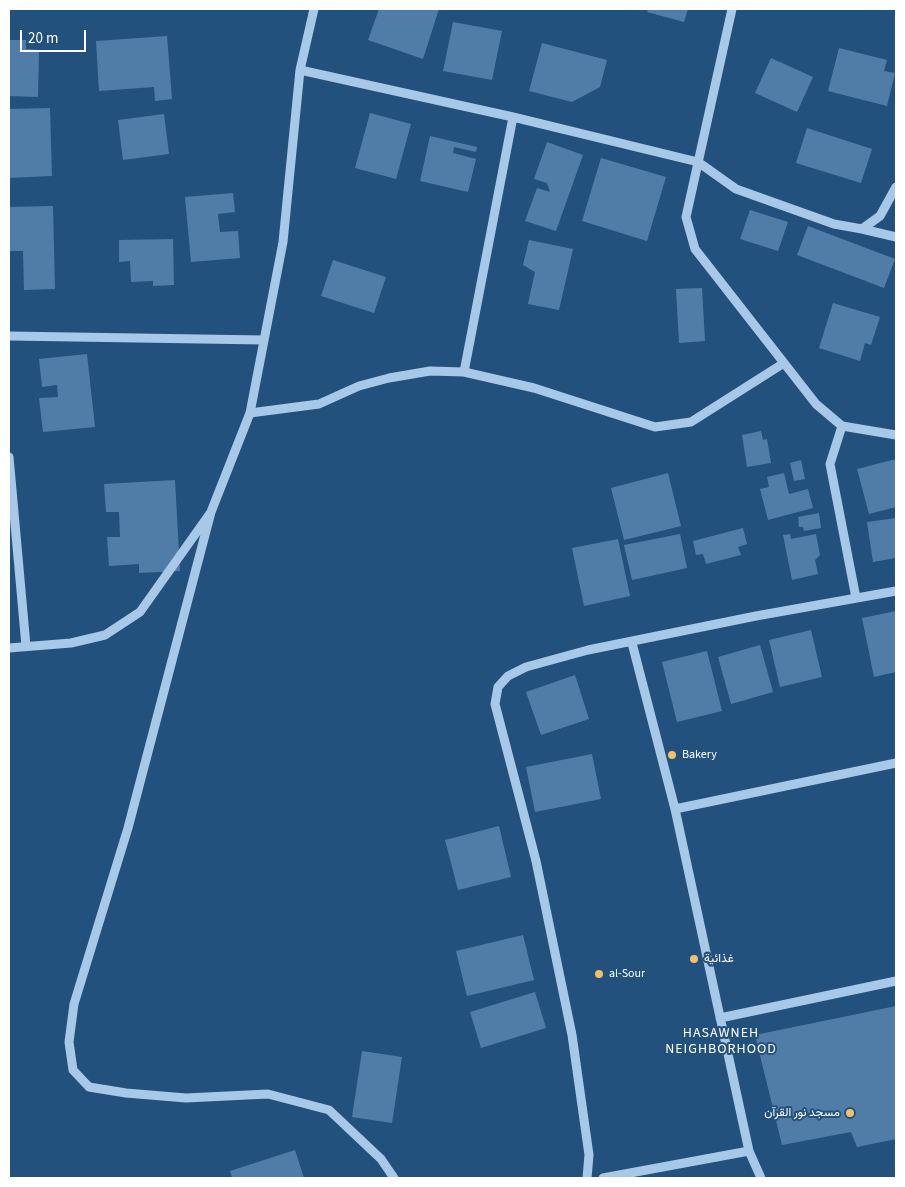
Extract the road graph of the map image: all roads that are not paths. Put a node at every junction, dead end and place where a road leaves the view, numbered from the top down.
1 (314, 9) edge
2 (732, 9) edge
3 (300, 70) junction
4 (514, 117) junction
5 (698, 162) junction
6 (896, 187) edge
7 (862, 229) junction
8 (896, 238) edge
9 (9, 336) edge
10 (264, 340) junction
11 (784, 363) junction
12 (464, 372) junction
13 (250, 413) junction
14 (842, 426) junction
15 (896, 435) edge
16 (9, 458) edge
17 (211, 512) junction
18 (896, 592) edge
19 (856, 598) junction
20 (632, 643) junction
21 (26, 646) junction
22 (9, 648) edge
23 (896, 763) edge
24 (675, 810) junction
25 (896, 981) edge
26 (720, 1018) junction
27 (749, 1150) junction
28 (394, 1178) edge
29 (587, 1178) edge
30 (603, 1178) edge
31 (760, 1178) edge

1 - 3 street
2 - 5 street
3 - 4 street
3 - 10 street
4 - 5 street
4 - 12 street
5 - 7 street
5 - 11 street
6 - 7 street
7 - 8 street
9 - 10 street
10 - 13 street
11 - 12 street
11 - 14 street
12 - 13 street
13 - 17 street
14 - 15 street
14 - 19 street
16 - 21 street
17 - 21 street
17 - 28 street
18 - 19 street
19 - 20 street
20 - 24 street
20 - 29 street
21 - 22 street
23 - 24 street
24 - 26 street
25 - 26 street
26 - 27 street
27 - 30 street
27 - 31 street

